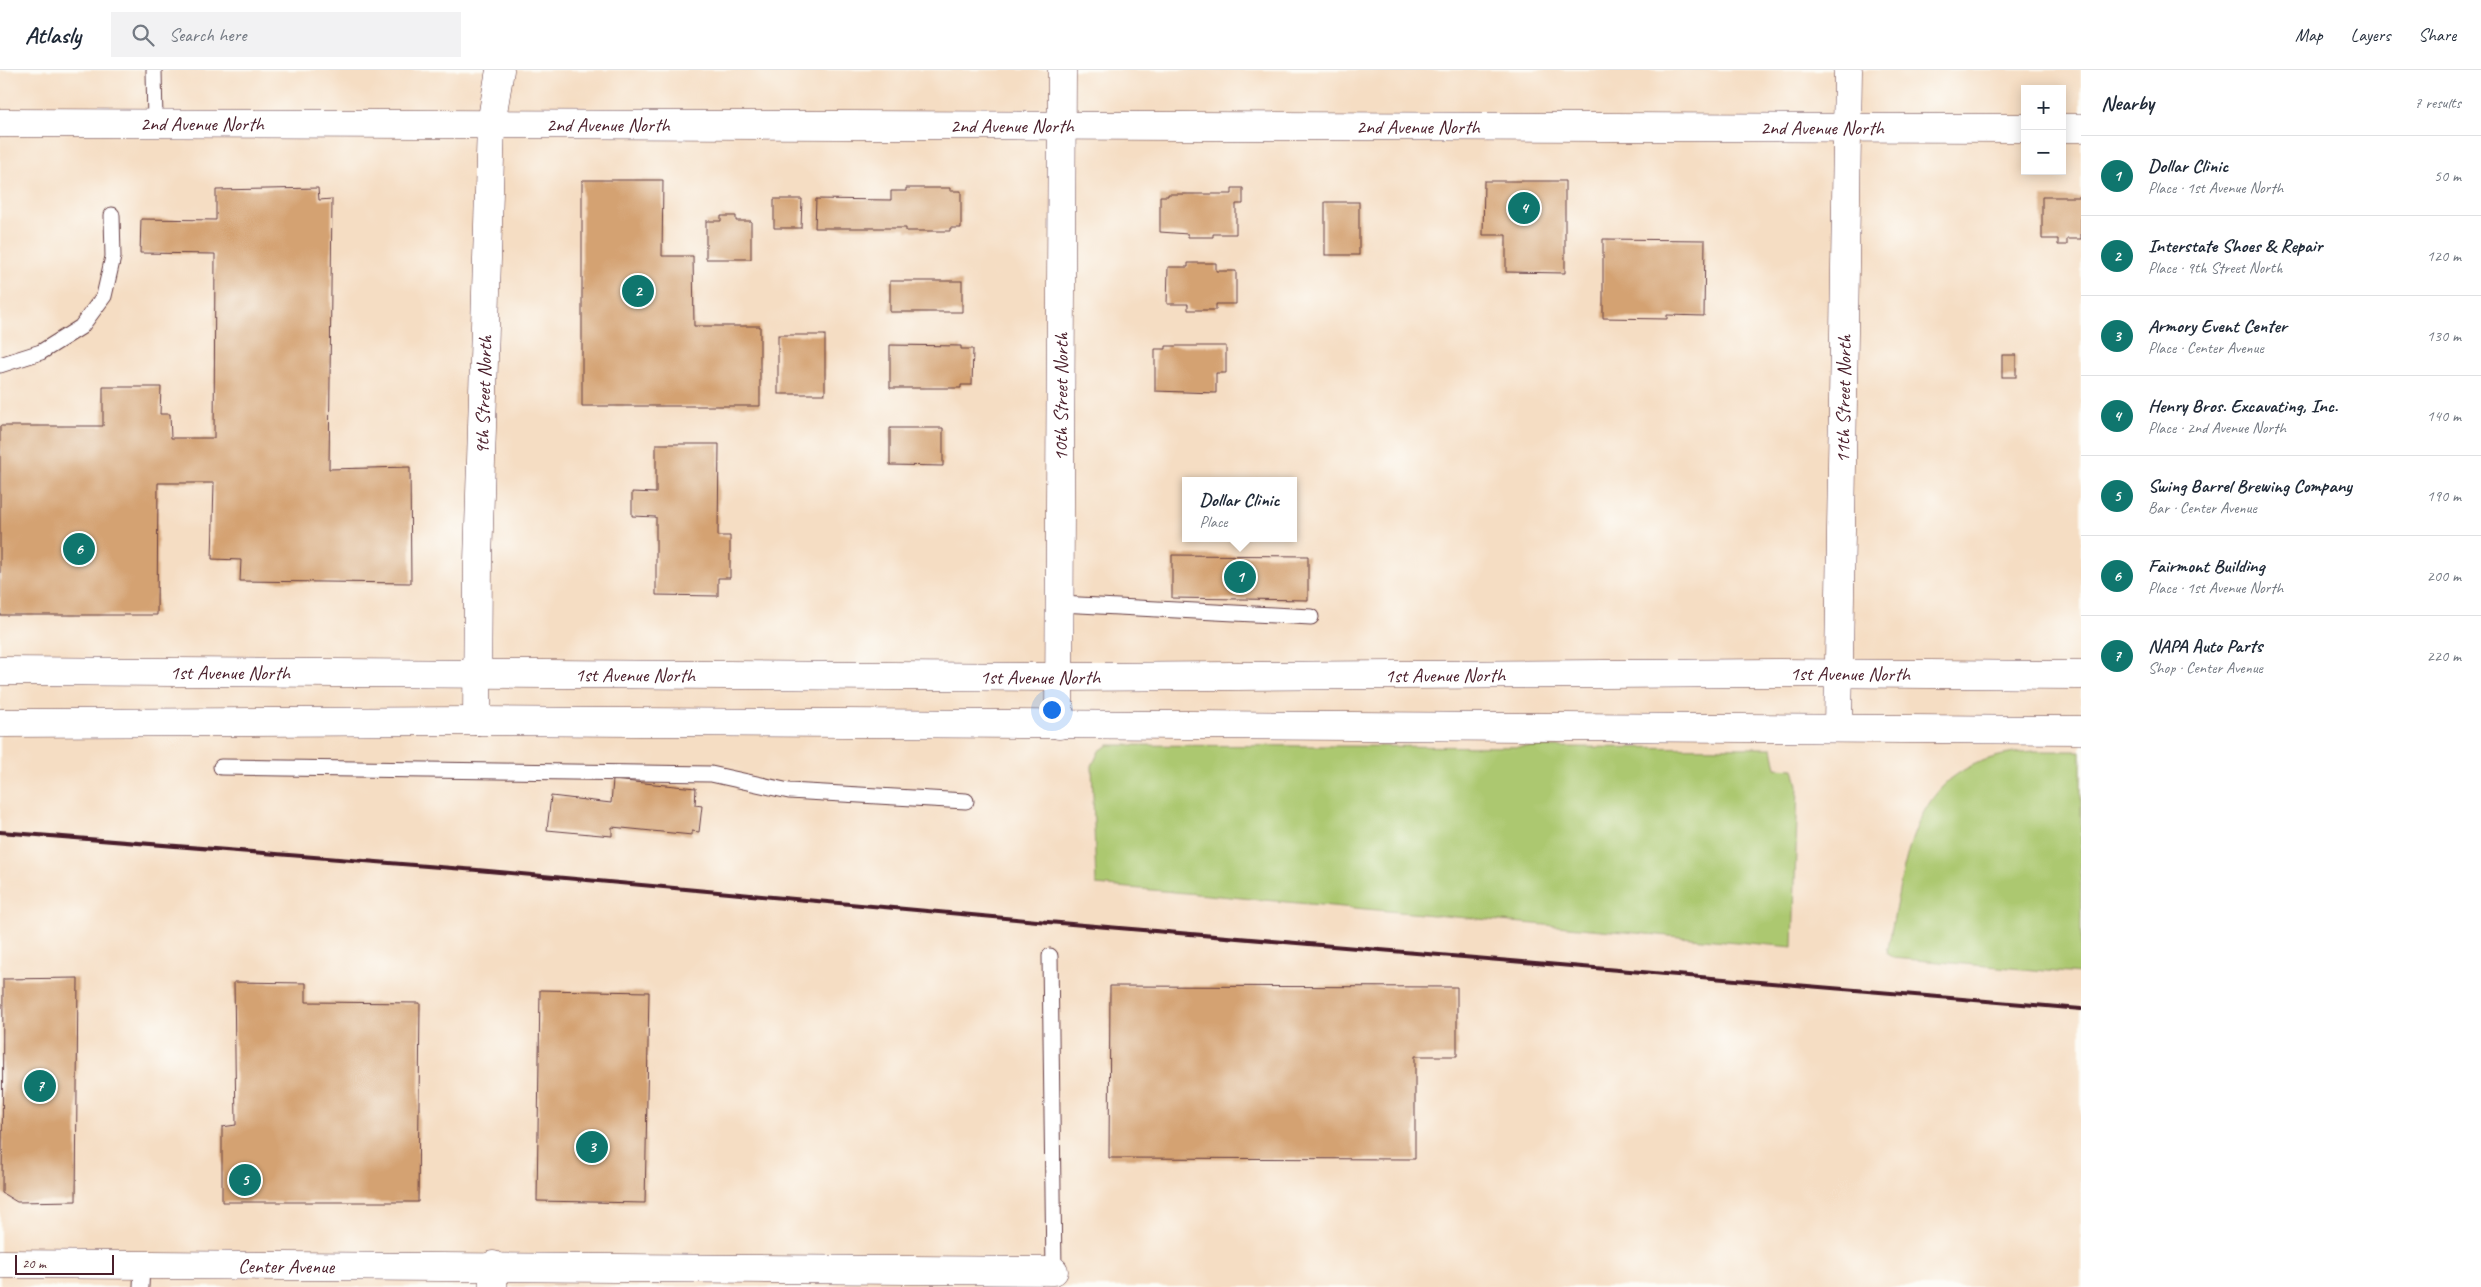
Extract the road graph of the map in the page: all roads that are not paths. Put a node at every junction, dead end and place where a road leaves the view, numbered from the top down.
1 (154, 70) edge
2 (500, 70) edge
3 (1062, 70) edge
4 (1848, 70) edge
5 (0, 123) edge
6 (156, 123) junction
7 (491, 124) junction
8 (1062, 126) junction
9 (1848, 128) junction
10 (2021, 128) edge
11 (2066, 128) edge
12 (2081, 128) edge
13 (112, 215) dead end
14 (0, 365) edge
15 (1060, 604) junction
16 (1311, 617) dead end
17 (0, 671) edge
18 (1839, 673) junction
19 (478, 674) junction
20 (2081, 675) edge
21 (1059, 678) junction
22 (477, 721) junction
23 (0, 723) edge
24 (1059, 725) junction
25 (1838, 728) junction
26 (2081, 730) edge
27 (221, 767) dead end
28 (966, 801) dead end
29 (1050, 956) dead end
30 (0, 1264) edge
31 (141, 1276) edge
32 (493, 1276) edge
33 (1054, 1279) edge

1 - 6 lane
2 - 7 street, 9th Street North
3 - 8 street, 10th Street North
4 - 9 street, 11th Street North
5 - 6 street, 2nd Avenue North
6 - 7 street, 2nd Avenue North
7 - 8 street, 2nd Avenue North
7 - 19 street, 9th Street North
8 - 9 street, 2nd Avenue North
8 - 15 street, 10th Street North
9 - 10 street, 2nd Avenue North
9 - 18 street, 11th Street North
11 - 12 street
13 - 14 lane
15 - 16 lane
15 - 21 street, 10th Street North
17 - 19 street, 1st Avenue North
18 - 20 street, 1st Avenue North
18 - 21 street, 1st Avenue North
18 - 25 street, 11th Street North
19 - 21 street, 1st Avenue North
19 - 22 street, 9th Street North
21 - 24 street, 10th Street North
22 - 23 street
22 - 24 street
24 - 25 street
25 - 26 street
27 - 28 lane
29 - 33 lane
30 - 31 street, Center Avenue
31 - 32 street, Center Avenue
32 - 33 street, Center Avenue

